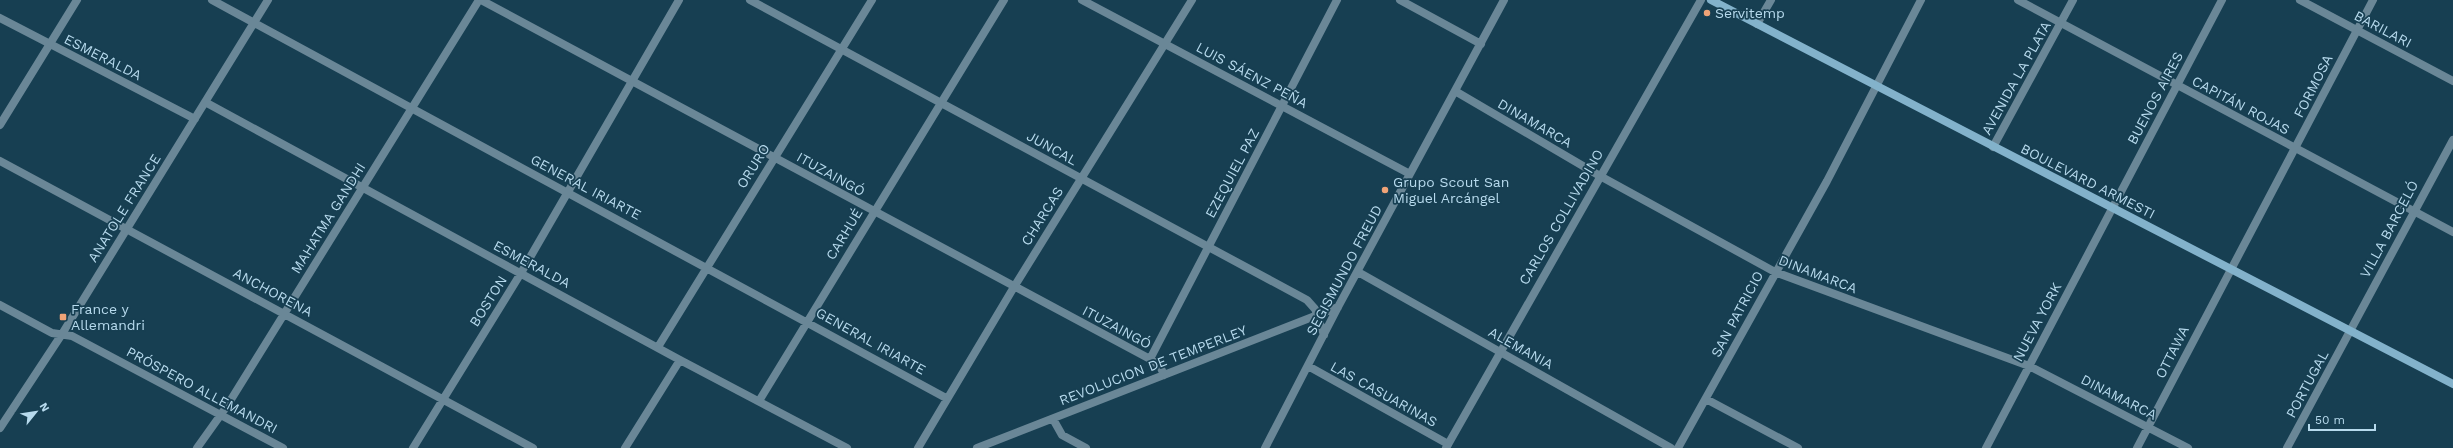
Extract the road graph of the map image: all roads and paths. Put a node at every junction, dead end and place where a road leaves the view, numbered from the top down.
1 (77, 0) edge
2 (212, 0) edge
3 (268, 0) edge
4 (480, 0) edge
5 (679, 0) edge
6 (750, 0) edge
7 (872, 0) edge
8 (1004, 0) edge
9 (1082, 0) edge
10 (1192, 0) edge
11 (1337, 0) edge
12 (1400, 0) edge
13 (1504, 0) edge
14 (1700, 0) edge
15 (1712, 0) edge
16 (1771, 0) edge
17 (1921, 0) edge
18 (2018, 0) edge
19 (2073, 0) edge
20 (2222, 0) edge
21 (2300, 0) edge
22 (2373, 0) edge
23 (0, 18) edge
24 (254, 22) junction
25 (2061, 22) junction
26 (1757, 24) junction
27 (2356, 30) junction
28 (1164, 43) junction
29 (49, 44) junction
30 (1480, 44) junction
31 (841, 49) junction
32 (2453, 81) edge
33 (632, 82) junction
34 (2176, 86) junction
35 (1877, 87) junction
36 (1455, 91) junction
37 (205, 102) junction
38 (941, 103) junction
39 (1282, 106) junction
40 (412, 108) junction
41 (195, 119) junction
42 (0, 125) edge
43 (2453, 140) edge
44 (1993, 147) junction
45 (2295, 148) junction
46 (774, 157) junction
47 (0, 161) edge
48 (1410, 174) junction
49 (1600, 176) junction
50 (1081, 178) junction
51 (361, 187) junction
52 (569, 192) junction
53 (2112, 208) junction
54 (873, 212) junction
55 (2413, 212) junction
56 (126, 229) junction
57 (2453, 232) edge
58 (1207, 247) junction
59 (707, 266) junction
60 (2230, 268) junction
61 (1358, 272) junction
62 (1775, 272) junction
63 (521, 273) junction
64 (1014, 287) junction
65 (0, 305) edge
66 (1338, 307) junction
67 (284, 313) junction
68 (1317, 315) junction
69 (807, 320) junction
70 (2349, 332) junction
71 (62, 334) junction
72 (1324, 335) junction
73 (658, 347) junction
74 (1500, 351) junction
75 (1150, 359) junction
76 (680, 360) junction
77 (1308, 366) junction
78 (2029, 366) junction
79 (1164, 375) junction
80 (2453, 384) edge
81 (946, 398) junction
82 (443, 399) junction
83 (1706, 399) junction
84 (759, 401) junction
85 (221, 416) junction
86 (1053, 419) junction
87 (2148, 427) junction
88 (0, 428) edge
89 (1447, 446) edge
90 (197, 448) edge
91 (283, 448) edge
92 (412, 448) edge
93 (533, 448) edge
94 (625, 448) edge
95 (847, 448) edge
96 (918, 448) edge
97 (978, 448) edge
98 (1086, 448) edge
99 (1265, 448) edge
100 (1671, 448) edge
101 (1678, 448) edge
102 (1798, 448) edge
103 (1986, 448) edge
104 (2137, 448) edge
105 (2188, 448) edge
106 (2287, 448) edge

1 - 29 street
2 - 24 street, GENERAL IRIARTE
3 - 24 street, ANATOLE FRANCE
4 - 33 street, ITUZAINGÓ
4 - 40 street, MAHATMA GANDHI
5 - 33 street, BOSTON
6 - 31 street, JUNCAL
7 - 31 street, ORURO
8 - 38 street, CARHUÉ
9 - 28 street, LUIS SÁENZ PEÑA
10 - 28 street, CHARCAS
11 - 39 street, EZEQUIEL PAZ
12 - 30 street
13 - 30 street, SEGISMUNDO FREUD
14 - 49 street, CARLOS COLLIVADINO
15 - 26 main road, BOULEVARD ARMESTI
16 - 26 street
17 - 35 street, SAN PATRICIO
18 - 25 street, CAPITÁN ROJAS
19 - 25 street, AVENIDA LA PLATA
20 - 34 street, BUENOS AIRES
21 - 27 street, BARILARI
22 - 27 street, FORMOSA
23 - 29 street, ESMERALDA
24 - 37 street, ANATOLE FRANCE
24 - 40 street, GENERAL IRIARTE
25 - 34 street, CAPITÁN ROJAS
25 - 44 street, AVENIDA LA PLATA
26 - 35 main road, BOULEVARD ARMESTI
27 - 32 street, BARILARI
27 - 45 street, FORMOSA
28 - 39 street, LUIS SÁENZ PEÑA
28 - 50 street, CHARCAS
29 - 41 street, ESMERALDA
29 - 42 street
30 - 36 street, SEGISMUNDO FREUD
31 - 38 street, JUNCAL
31 - 46 street, ORURO
33 - 46 street, ITUZAINGÓ
33 - 52 street, BOSTON
34 - 45 street, CAPITÁN ROJAS
34 - 53 street, BUENOS AIRES
35 - 44 main road, BOULEVARD ARMESTI
35 - 62 street, SAN PATRICIO
36 - 48 street, SEGISMUNDO FREUD
36 - 49 street, DINAMARCA
37 - 41 street, ANATOLE FRANCE
37 - 51 street, ESMERALDA
38 - 50 street, JUNCAL
38 - 54 street, CARHUÉ
39 - 48 street, LUIS SÁENZ PEÑA
39 - 58 street, EZEQUIEL PAZ
40 - 51 street, MAHATMA GANDHI
40 - 52 street, GENERAL IRIARTE
41 - 56 street, ANATOLE FRANCE
43 - 55 street, VILLA BARCELÓ
44 - 53 main road, BOULEVARD ARMESTI
45 - 55 street, CAPITÁN ROJAS
45 - 60 street, FORMOSA
46 - 54 street, ITUZAINGÓ
46 - 59 street, ORURO
47 - 56 street, ANCHORENA
48 - 61 street, SEGISMUNDO FREUD
49 - 62 street, DINAMARCA
49 - 74 street, CARLOS COLLIVADINO
50 - 58 street, JUNCAL
50 - 64 street, CHARCAS
51 - 63 street, ESMERALDA
51 - 67 street, MAHATMA GANDHI
52 - 59 street, GENERAL IRIARTE
52 - 63 street, BOSTON
53 - 60 main road, BOULEVARD ARMESTI
53 - 78 street, NUEVA YORK
54 - 64 street, ITUZAINGÓ
54 - 69 street, CARHUÉ
55 - 57 street, CAPITÁN ROJAS
55 - 70 street, VILLA BARCELÓ
56 - 67 street, ANCHORENA
56 - 71 street, ANATOLE FRANCE
58 - 68 street, JUNCAL
58 - 75 street, EZEQUIEL PAZ
59 - 69 street, GENERAL IRIARTE
59 - 73 street, ORURO
60 - 70 main road, BOULEVARD ARMESTI
60 - 87 street, OTTAWA
61 - 66 street, SEGISMUNDO FREUD
61 - 74 street, ALEMANIA
62 - 78 street, DINAMARCA
62 - 83 street, SAN PATRICIO
63 - 73 street, ESMERALDA
63 - 82 street, BOSTON
64 - 75 street, ITUZAINGÓ
64 - 81 street, CHARCAS
65 - 71 street, PRÓSPERO ALLEMANDRI
66 - 68 street, REVOLUCION DE TEMPERLEY
66 - 72 street, SEGISMUNDO FREUD
67 - 82 street, ANCHORENA
67 - 85 street, MAHATMA GANDHI
68 - 72 street, JUNCAL
68 - 79 street, REVOLUCION DE TEMPERLEY
69 - 81 street, GENERAL IRIARTE
69 - 84 street, CARHUÉ
70 - 80 main road, BOULEVARD ARMESTI
70 - 106 street, PORTUGAL
71 - 85 street, PRÓSPERO ALLEMANDRI
71 - 88 street, ANATOLE FRANCE
72 - 77 street, SEGISMUNDO FREUD
73 - 76 street, ESMERALDA
74 - 89 street, CARLOS COLLIVADINO
74 - 100 street, ALEMANIA
75 - 79 street, ITUZAINGÓ
76 - 84 street, ESMERALDA
76 - 94 street
77 - 89 street, LAS CASUARINAS
77 - 99 street, SEGISMUNDO FREUD
78 - 87 street, DINAMARCA
78 - 103 street, NUEVA YORK
79 - 86 street, REVOLUCION DE TEMPERLEY
81 - 96 street, CHARCAS
82 - 92 street, BOSTON
82 - 93 street, ANCHORENA
83 - 101 street, SAN PATRICIO
83 - 102 street
84 - 95 street, ESMERALDA
85 - 90 street, MAHATMA GANDHI
85 - 91 street, PRÓSPERO ALLEMANDRI
86 - 97 street, REVOLUCION DE TEMPERLEY
86 - 98 street
87 - 104 street, OTTAWA
87 - 105 street, DINAMARCA

